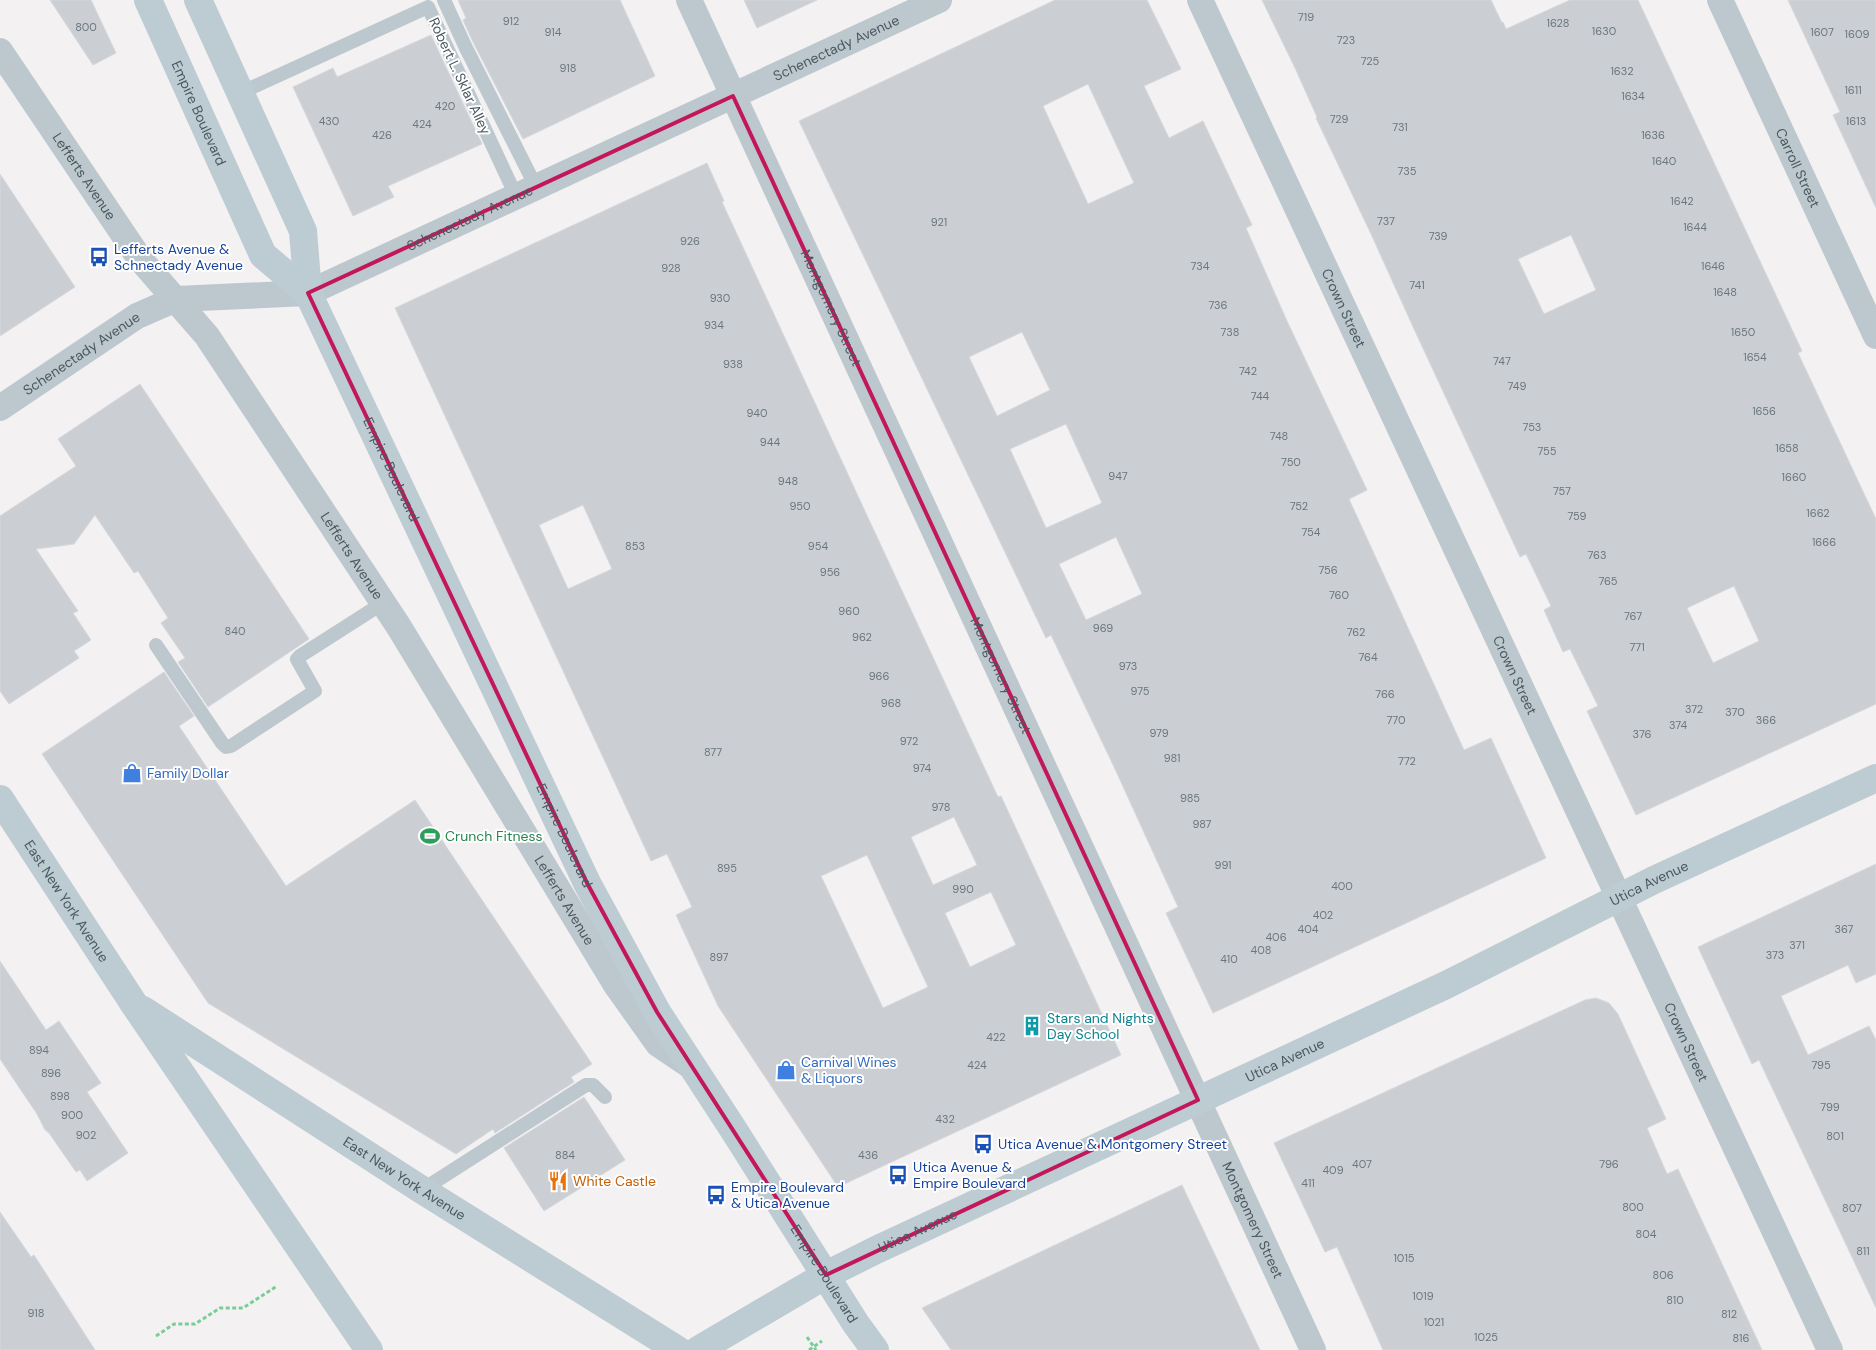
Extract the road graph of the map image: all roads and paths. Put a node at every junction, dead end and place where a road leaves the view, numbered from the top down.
1 (148, 0) edge
2 (198, 0) edge
3 (444, 0) edge
4 (689, 0) edge
5 (939, 0) edge
6 (1200, 0) edge
7 (1720, 0) edge
8 (0, 51) edge
9 (240, 93) junction
10 (733, 96) junction
11 (526, 192) junction
12 (308, 293) junction
13 (176, 299) junction
14 (1876, 336) edge
15 (0, 408) edge
16 (383, 604) junction
17 (156, 645) dead end
18 (1876, 778) edge
19 (0, 799) edge
20 (1620, 897) junction
21 (134, 1004) junction
22 (692, 1067) junction
23 (605, 1097) dead end
24 (1198, 1100) junction
25 (422, 1190) junction
26 (826, 1275) junction
27 (277, 1286) dead end
28 (156, 1336) dead end
29 (807, 1337) dead end
30 (822, 1341) dead end
31 (815, 1348) edge
32 (369, 1350) edge
33 (678, 1350) edge
34 (698, 1350) edge
35 (809, 1350) edge
36 (875, 1350) edge
37 (1313, 1350) edge
38 (1830, 1350) edge

1 - 12 main road, Empire Boulevard
2 - 9 main road, Empire Boulevard
3 - 11 lane
4 - 10 street, Montgomery Street
5 - 10 street, Schenectady Avenue
6 - 20 street, Crown Street
7 - 14 street, Carroll Street
8 - 13 street, Lefferts Avenue
9 - 11 lane, Robert L. Sklar Alley
9 - 12 main road, Empire Boulevard
10 - 11 street, Schenectady Avenue
10 - 24 street, Montgomery Street
11 - 12 street, Schenectady Avenue
12 - 13 street, Schenectady Avenue
12 - 22 main road, Empire Boulevard
13 - 15 street, Schenectady Avenue
13 - 16 street, Lefferts Avenue
16 - 17 lane
16 - 22 street, Lefferts Avenue
18 - 20 main road, Utica Avenue
19 - 21 main road, East New York Avenue
20 - 24 main road, Utica Avenue
20 - 38 street, Crown Street
21 - 25 main road, East New York Avenue
21 - 32 main road, East New York Avenue
22 - 26 main road, Empire Boulevard
23 - 25 lane
24 - 26 main road, Utica Avenue
24 - 37 street, Montgomery Street
25 - 33 main road, East New York Avenue
26 - 34 main road, Utica Avenue
26 - 36 main road, Empire Boulevard
27 - 28 path
29 - 31 path
30 - 31 path
31 - 35 path

